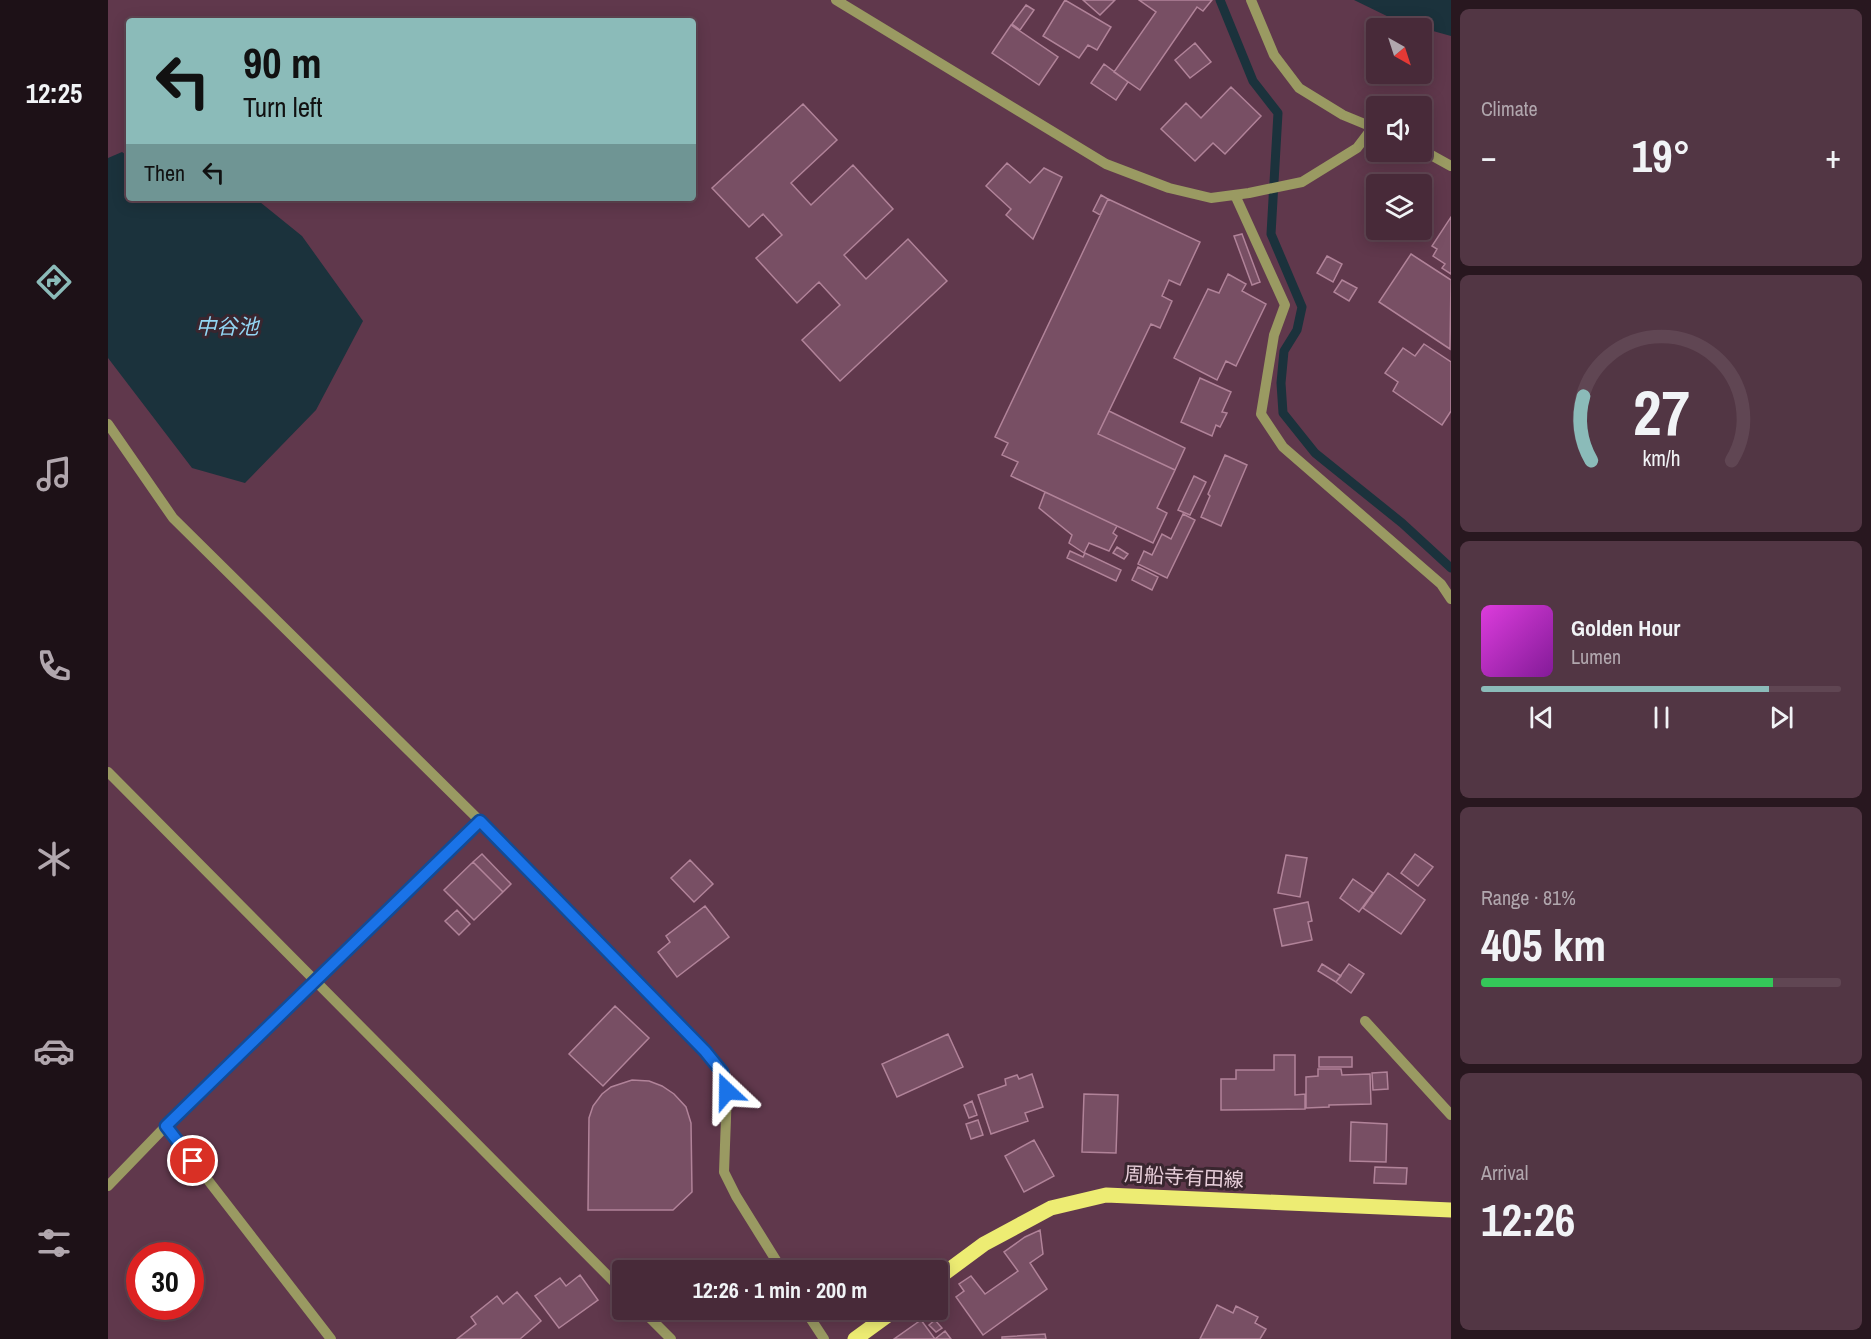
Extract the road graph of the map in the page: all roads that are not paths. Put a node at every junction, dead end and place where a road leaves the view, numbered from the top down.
1 (836, 0) edge
2 (1251, 0) edge
3 (1366, 124) edge
4 (1366, 138) edge
5 (1432, 156) edge
6 (1451, 166) edge
7 (1235, 195) junction
8 (108, 424) edge
9 (1451, 599) edge
10 (108, 772) edge
11 (480, 821) junction
12 (315, 979) junction
13 (1365, 1022) dead end
14 (1451, 1115) edge
15 (166, 1126) junction
16 (108, 1186) edge
17 (1451, 1199) edge
18 (1444, 1210) edge
19 (776, 1260) edge
20 (948, 1271) edge
21 (612, 1280) edge
22 (652, 1320) edge
23 (812, 1320) edge
24 (881, 1320) edge
25 (331, 1339) edge
26 (671, 1339) edge
27 (824, 1339) edge
28 (855, 1339) edge

1 - 7 street
2 - 3 street
4 - 7 street
5 - 6 street
7 - 9 street
8 - 11 street
10 - 12 street
11 - 12 street
11 - 19 street
12 - 15 street
12 - 21 street
13 - 14 street
15 - 16 street
15 - 25 street
17 - 18 street
18 - 20 main road, 周船寺有田線
22 - 26 street
23 - 27 street
24 - 28 main road

